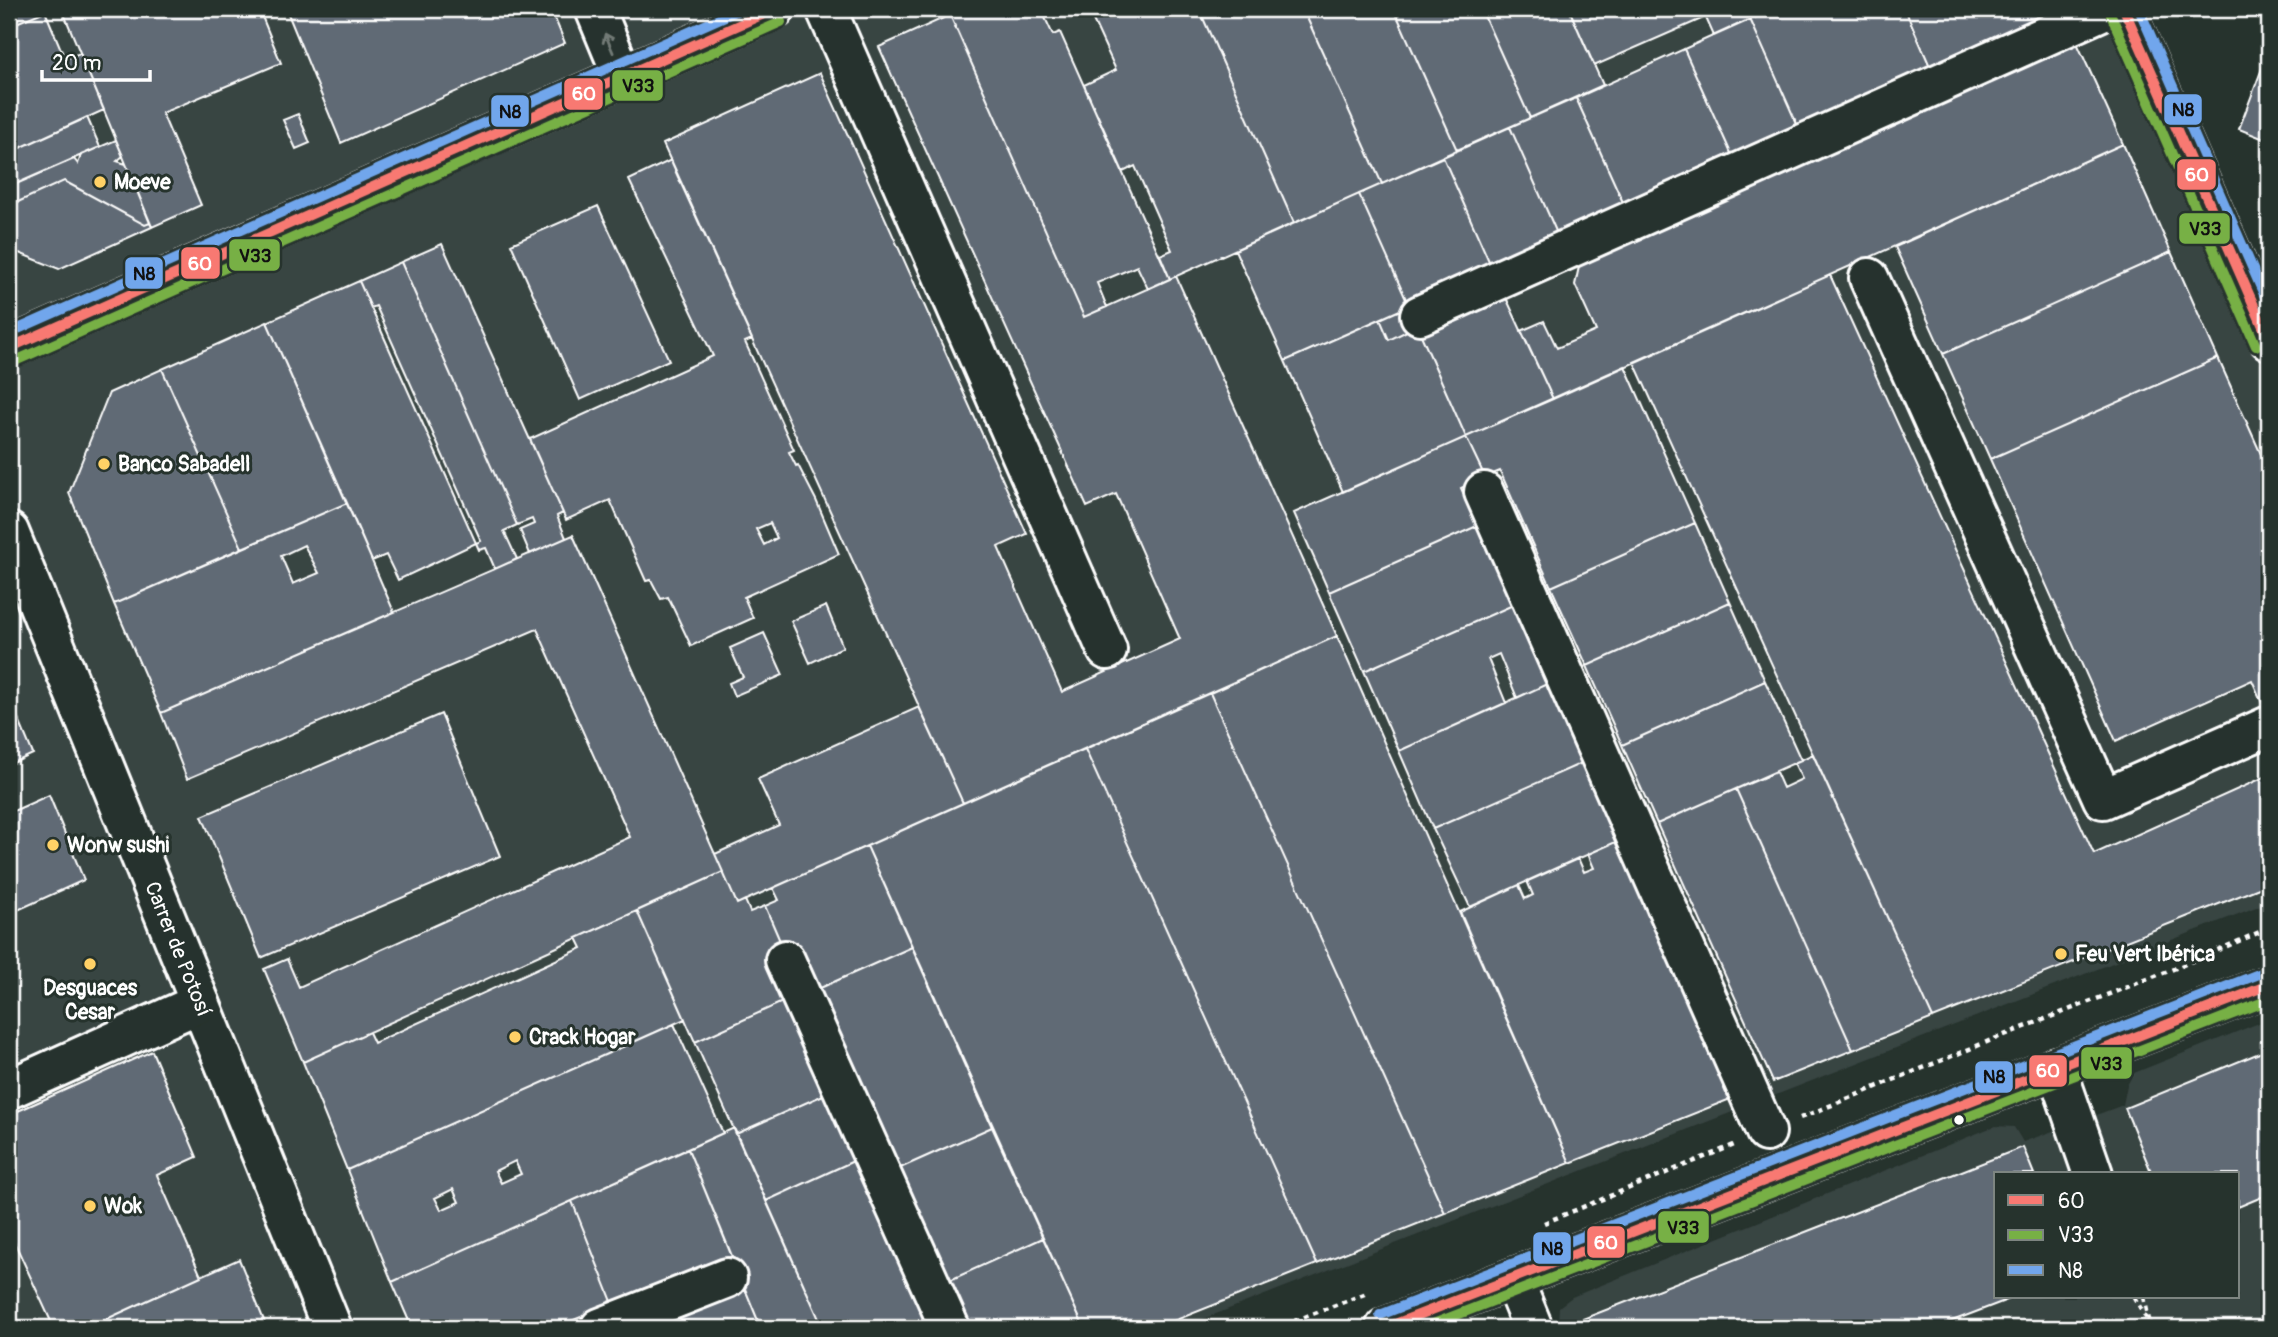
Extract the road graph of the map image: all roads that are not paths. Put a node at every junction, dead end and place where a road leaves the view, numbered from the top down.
1 (595, 9) edge
2 (775, 9) edge
3 (827, 9) edge
4 (2106, 9) edge
5 (2124, 9) edge
6 (623, 77) junction
7 (1869, 278) dead end
8 (1420, 315) dead end
9 (2269, 340) edge
10 (9, 348) edge
11 (1484, 492) dead end
12 (9, 532) edge
13 (1107, 650) dead end
14 (2269, 726) edge
15 (785, 960) dead end
16 (2269, 985) edge
17 (200, 1003) junction
18 (2056, 1068) junction
19 (9, 1089) edge
20 (1766, 1132) dead end
21 (2092, 1172) edge
22 (727, 1278) dead end
23 (1513, 1279) junction
24 (332, 1328) edge
25 (600, 1328) edge
26 (950, 1328) edge
27 (1385, 1328) edge
28 (1533, 1328) edge

6 -> 1 street
2 - 6 street
3 - 13 street
4 - 8 street
5 - 9 street
6 - 10 street
7 - 14 street
11 - 20 street
12 - 17 street, Carrer de Potosí
15 - 26 street
16 - 18 street
17 - 19 street
17 - 24 street, Carrer de Potosí
18 - 21 street
18 - 23 street
22 - 25 street
23 - 27 street
23 - 28 street

